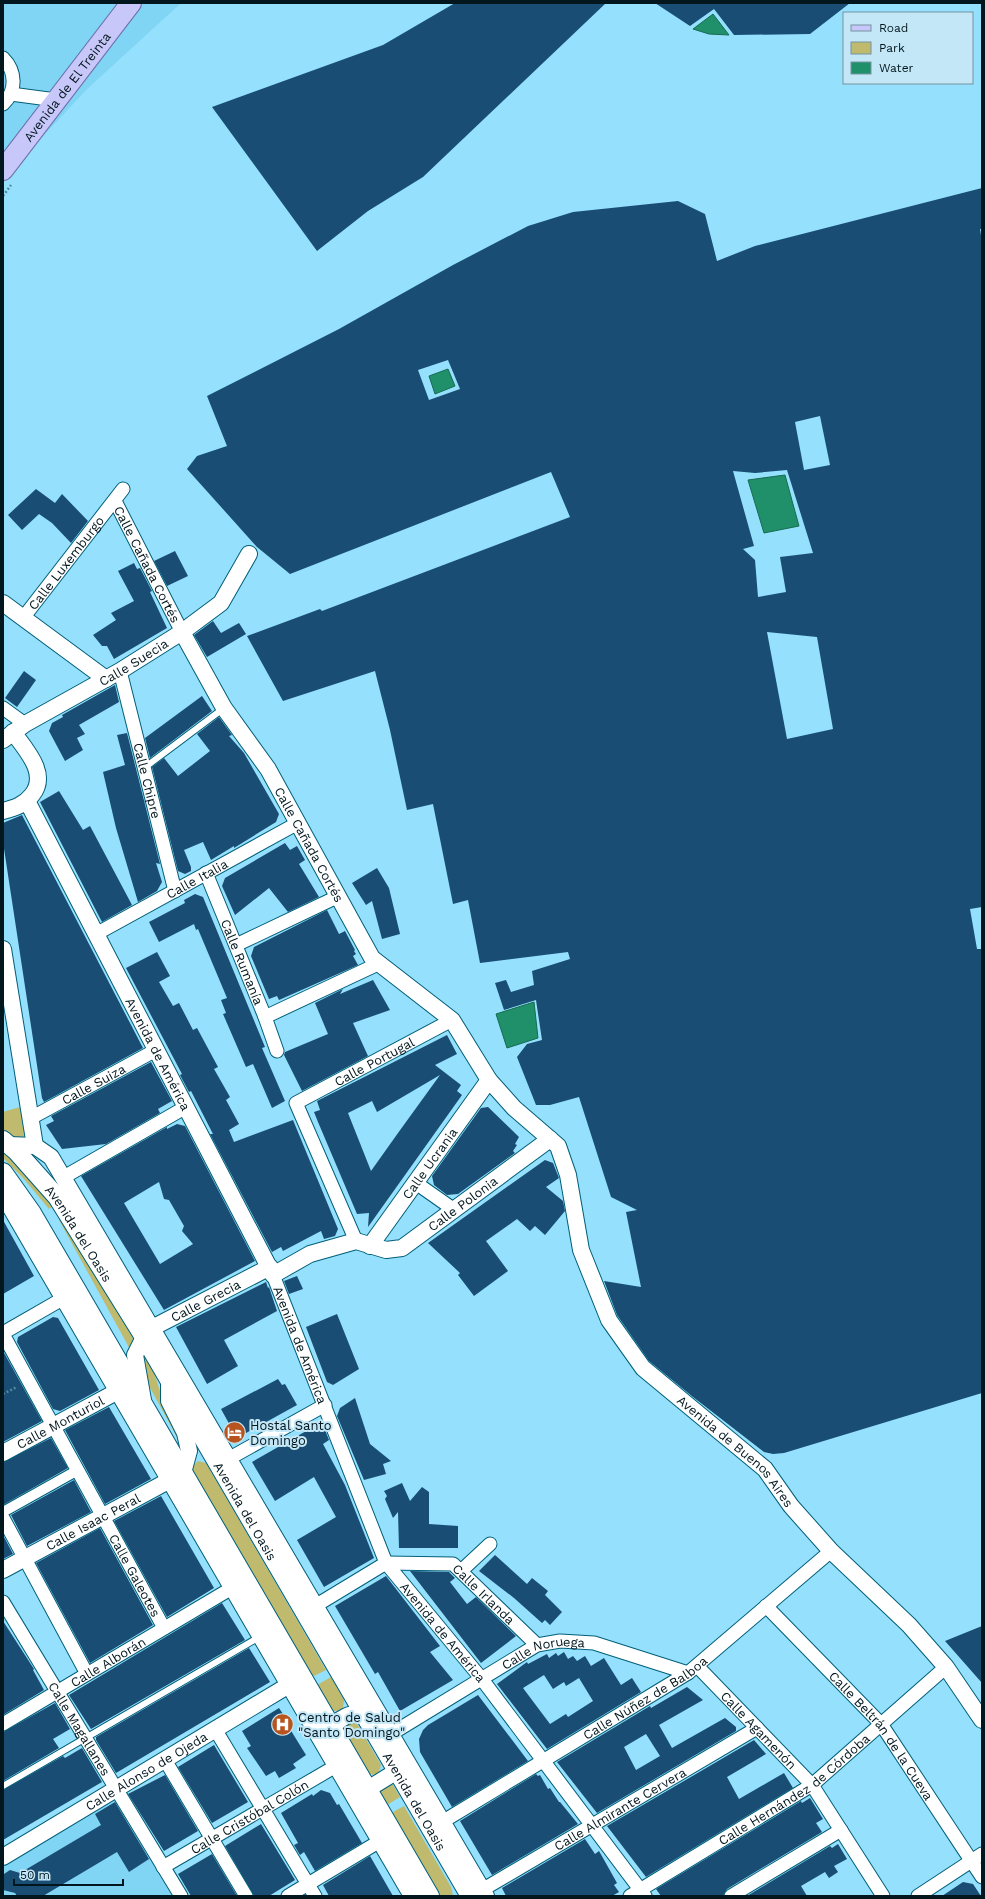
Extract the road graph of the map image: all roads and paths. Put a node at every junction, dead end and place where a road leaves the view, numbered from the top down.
1 (131, 3) edge
2 (3, 58) edge
3 (7, 99) edge
4 (56, 100) junction
5 (3, 170) edge
6 (124, 489) dead end
7 (114, 501) junction
8 (249, 554) dead end
9 (3, 603) edge
10 (23, 618) junction
11 (182, 632) junction
12 (120, 671) junction
13 (106, 679) junction
14 (3, 708) edge
15 (224, 708) junction
16 (14, 732) edge
17 (144, 768) junction
18 (27, 801) junction
19 (3, 811) edge
20 (298, 823) junction
21 (206, 873) junction
22 (175, 891) junction
23 (338, 896) junction
24 (96, 934) junction
25 (236, 945) junction
26 (3, 949) edge
27 (380, 963) junction
28 (265, 1017) junction
29 (452, 1020) junction
30 (156, 1050) junction
31 (276, 1051) dead end
32 (489, 1080) junction
33 (186, 1107) junction
34 (31, 1118) junction
35 (6, 1142) edge
36 (554, 1142) junction
37 (35, 1146) junction
38 (3, 1172) edge
39 (64, 1177) junction
40 (416, 1183) junction
41 (3, 1189) edge
42 (57, 1197) junction
43 (6, 1206) edge
44 (453, 1210) junction
45 (363, 1244) junction
46 (271, 1271) junction
47 (64, 1298) junction
48 (3, 1333) edge
49 (148, 1333) junction
50 (169, 1380) junction
51 (118, 1392) junction
52 (144, 1405) junction
53 (325, 1405) junction
54 (54, 1426) junction
55 (3, 1453) edge
56 (224, 1462) junction
57 (78, 1470) junction
58 (177, 1477) junction
59 (3, 1512) edge
60 (103, 1516) junction
61 (3, 1518) edge
62 (490, 1544) dead end
63 (831, 1551) junction
64 (25, 1559) junction
65 (386, 1563) junction
66 (3, 1570) edge
67 (461, 1571) junction
68 (232, 1588) junction
69 (3, 1602) edge
70 (315, 1606) junction
71 (766, 1606) junction
72 (164, 1628) junction
73 (261, 1636) junction
74 (537, 1645) junction
75 (946, 1667) junction
76 (692, 1670) junction
77 (87, 1674) junction
78 (481, 1678) junction
79 (289, 1685) junction
80 (57, 1692) junction
81 (363, 1713) junction
82 (381, 1717) junction
83 (982, 1720) edge
84 (3, 1724) edge
85 (881, 1724) junction
86 (332, 1727) junction
87 (757, 1728) junction
88 (215, 1729) junction
89 (391, 1734) junction
90 (85, 1738) junction
91 (323, 1743) junction
92 (402, 1754) junction
93 (165, 1760) junction
94 (544, 1762) junction
95 (336, 1766) junction
96 (397, 1772) junction
97 (346, 1782) junction
98 (812, 1785) junction
99 (3, 1786) edge
100 (116, 1789) junction
101 (368, 1789) junction
102 (263, 1809) junction
103 (442, 1822) junction
104 (592, 1826) junction
105 (841, 1830) junction
106 (212, 1838) junction
107 (380, 1841) junction
108 (3, 1857) edge
109 (977, 1857) edge
110 (163, 1867) junction
111 (982, 1877) edge
112 (308, 1884) junction
113 (479, 1894) edge
114 (639, 1894) edge
115 (180, 1896) edge
116 (246, 1896) edge
117 (288, 1896) edge
118 (315, 1896) edge
119 (412, 1896) edge
120 (430, 1896) edge
121 (731, 1896) edge
122 (883, 1896) edge
123 (918, 1896) edge

1 - 4 main road, Avenida de El Treinta
2 - 3 street
3 - 4 street
4 - 5 main road, Avenida de El Treinta
6 - 7 street, Calle Luxemburgo
7 - 10 street, Calle Luxemburgo
7 - 11 street, Calle Cañada Cortés
8 - 11 street, Calle Suecia
9 - 10 street
10 - 13 street
11 - 12 street, Calle Suecia
11 - 15 street, Calle Cañada Cortés
12 - 13 street, Calle Suecia
12 - 17 street, Calle Chipre
13 - 16 street, Calle Suecia
14 - 16 street
15 - 17 lane
15 - 20 street, Calle Cañada Cortés
16 - 18 street
17 - 22 street, Calle Chipre
18 - 19 street
18 - 24 street, Avenida de América
20 - 21 street, Calle Italia
20 - 23 street, Calle Cañada Cortés
21 - 22 street, Calle Italia
21 - 25 street, Calle Rumanía
22 - 24 street, Calle Italia
23 - 25 street
23 - 27 street, Calle Cañada Cortés
24 - 30 street, Avenida de América
25 - 28 street, Calle Rumanía
26 - 34 street
27 - 28 street
27 - 29 street, Calle Cañada Cortés
28 - 31 street, Calle Rumanía
29 - 32 street, Calle Cañada Cortés
29 - 45 street, Calle Portugal
30 - 33 street, Avenida de América
30 - 34 street, Calle Suiza
32 - 36 street, Calle Cañada Cortés
32 - 40 street, Calle Ucrania
33 - 39 street
33 - 46 street, Avenida de América
34 - 37 street
35 - 37 street
35 - 42 main road, Avenida del Oasis
36 - 44 street, Calle Polonia
36 - 63 street, Avenida de Buenos Aires
37 - 39 street, Avenida del Oasis
38 - 52 main road
39 - 42 street
39 - 49 street, Avenida del Oasis
40 - 44 street
40 - 45 street, Calle Ucrania
41 - 43 street
42 - 49 main road, Avenida del Oasis
43 - 47 street
44 - 45 street, Calle Polonia
45 - 46 street, Calle Grecia
46 - 49 street, Calle Grecia
46 - 53 street, Avenida de América
47 - 48 street
47 - 51 street
48 - 54 street, Calle Galeotes
49 - 50 main road, Avenida del Oasis
49 - 52 street
49 - 56 street, Avenida del Oasis
50 - 56 main road, Avenida del Oasis
50 - 58 street
51 - 54 street, Calle Monturiol
51 - 58 street
52 - 58 main road
53 - 56 street
53 - 65 street, Avenida de América
54 - 55 street, Calle Monturiol
54 - 57 street, Calle Galeotes
56 - 70 street, Avenida del Oasis
56 - 81 main road, Avenida del Oasis
57 - 59 street
57 - 60 street, Calle Galeotes
58 - 60 street, Calle Isaac Peral
58 - 68 street
58 - 86 main road
60 - 64 street, Calle Isaac Peral
60 - 72 street, Calle Galeotes
61 - 64 street
62 - 67 street
63 - 71 street, Calle Núñez de Balboa
63 - 75 street, Avenida de Buenos Aires
64 - 66 street, Calle Isaac Peral
64 - 77 street
65 - 67 street, Calle Irlanda
65 - 70 street
65 - 78 street, Avenida de América
67 - 74 street, Calle Irlanda
68 - 72 street, Calle Alborán
68 - 73 street
69 - 80 street, Calle Magallanes
70 - 82 street, Avenida del Oasis
71 - 76 street, Calle Núñez de Balboa
71 - 85 street, Calle Beltrán de la Cueva
72 - 77 street, Calle Alborán
73 - 79 street
73 - 90 lane
74 - 76 street, Calle Noruega
74 - 78 street, Calle Noruega
75 - 83 street, Avenida de Buenos Aires
75 - 85 street, Calle Hernández de Córdoba
76 - 87 street, Calle Agamenón
76 - 94 street, Calle Núñez de Balboa
77 - 80 street, Calle Alborán
78 - 89 street, Calle Noruega
78 - 94 street, Avenida de América
79 - 88 street, Calle Alonso de Ojeda
79 - 91 street
80 - 84 street, Calle Alborán
80 - 90 street, Calle Magallanes
81 - 82 street
81 - 86 street
81 - 96 main road, Avenida del Oasis
82 - 89 street, Avenida del Oasis
85 - 98 street, Calle Hernández de Córdoba
85 - 109 street, Calle Beltrán de la Cueva
86 - 91 street
86 - 101 main road
87 - 98 street, Calle Agamenón
87 - 104 street, Calle Almirante Cervera
88 - 93 street, Calle Alonso de Ojeda
88 - 102 street
89 - 92 street, Avenida del Oasis
90 - 99 lane
90 - 100 street, Calle Magallanes
91 - 95 street
92 - 96 street
92 - 103 street, Avenida del Oasis
93 - 100 street, Calle Alonso de Ojeda
93 - 106 street
94 - 103 street, Calle Núñez de Balboa
94 - 104 street, Avenida de América
95 - 97 street
95 - 102 street, Calle Cristóbal Colón
96 - 101 street
96 - 113 main road, Avenida del Oasis
97 - 101 street
97 - 107 street
98 - 105 street, Calle Agamenón
98 - 114 street, Calle Hernández de Córdoba
100 - 108 street, Calle Alonso de Ojeda
100 - 110 street, Calle Magallanes
101 - 120 main road
102 - 106 street, Calle Cristóbal Colón
102 - 112 street
103 - 113 street, Avenida del Oasis
104 - 113 street, Calle Almirante Cervera
104 - 114 street, Avenida de América
105 - 121 street
105 - 122 street, Calle Agamenón
106 - 110 street, Calle Cristóbal Colón
106 - 116 street
107 - 112 street
107 - 119 street
109 - 111 street, Calle Beltrán de la Cueva
109 - 123 street
110 - 115 street, Calle Magallanes
112 - 117 street
112 - 118 street

